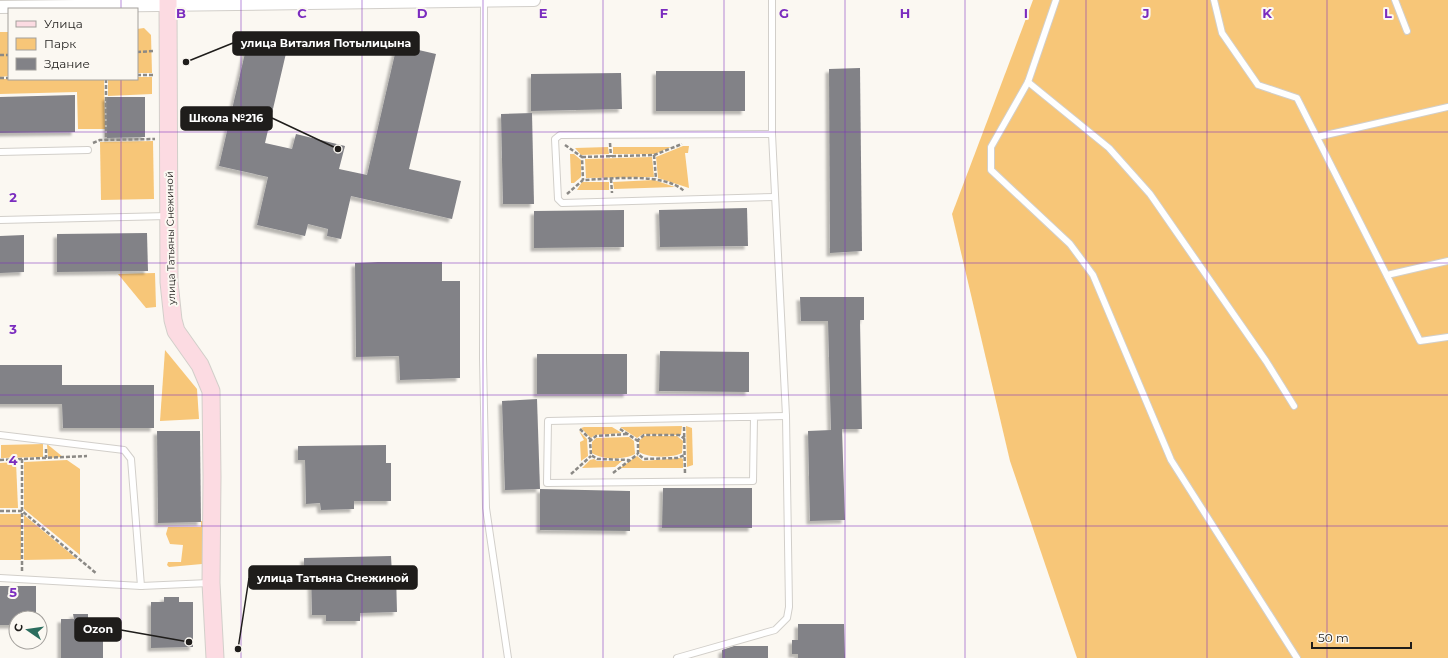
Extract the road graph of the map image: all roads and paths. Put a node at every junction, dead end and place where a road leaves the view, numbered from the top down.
1 (484, 0) edge
2 (534, 0) edge
3 (772, 0) edge
4 (1056, 0) edge
5 (1214, 0) edge
6 (1395, 0) edge
7 (168, 2) edge
8 (0, 7) edge
9 (1406, 31) dead end
10 (154, 51) dead end
11 (138, 52) edge
12 (138, 75) edge
13 (155, 75) dead end
14 (106, 80) edge
15 (1028, 82) junction
16 (1448, 107) edge
17 (772, 134) junction
18 (609, 135) junction
19 (700, 135) junction
20 (1317, 137) junction
21 (556, 138) junction
22 (156, 139) dead end
23 (106, 140) junction
24 (88, 150) joint
25 (0, 152) edge
26 (654, 156) junction
27 (582, 157) junction
28 (611, 157) junction
29 (656, 179) junction
30 (583, 180) junction
31 (775, 197) junction
32 (693, 200) junction
33 (558, 201) junction
34 (169, 216) junction
35 (0, 220) edge
36 (1448, 261) edge
37 (1387, 275) junction
38 (1448, 337) edge
39 (1294, 406) dead end
40 (754, 416) junction
41 (786, 416) junction
42 (684, 418) junction
43 (612, 419) junction
44 (628, 434) junction
45 (0, 436) edge
46 (685, 439) junction
47 (638, 441) junction
48 (638, 454) junction
49 (685, 455) junction
50 (90, 456) dead end
51 (592, 456) junction
52 (22, 459) junction
53 (0, 460) edge
54 (629, 460) junction
55 (685, 482) junction
56 (559, 483) junction
57 (606, 483) junction
58 (0, 511) edge
59 (0, 578) edge
60 (22, 579) junction
61 (211, 583) junction
62 (108, 584) junction
63 (140, 586) junction
64 (216, 658) edge
65 (508, 658) edge
66 (677, 658) edge
67 (1297, 658) edge

1 - 2 street
1 - 7 street
1 - 65 lane
3 - 17 lane
4 - 15 lane
5 - 20 lane
6 - 9 lane
7 - 8 street
7 - 34 street, улица Татьяны Снежиной
10 - 11 path
12 - 13 path
14 - 23 path
15 - 39 lane
15 - 67 lane
16 - 20 lane
17 - 19 lane
17 - 31 lane
18 - 19 lane
18 - 21 lane
18 - 28 path
19 - 26 path
20 - 37 lane
21 - 27 path
21 - 33 lane
22 - 23 path
23 - 24 path
24 - 25 lane
26 - 28 path
26 - 29 path
27 - 28 path
27 - 30 path
29 - 30 path
29 - 32 path
30 - 33 path
31 - 32 lane
31 - 41 lane
32 - 33 lane
34 - 35 lane
34 - 61 street, улица Татьяны Снежиной
36 - 37 lane
37 - 38 lane
40 - 41 lane
40 - 42 lane
40 - 55 lane
41 - 66 lane
42 - 43 lane
42 - 46 path
43 - 44 path
43 - 56 lane
44 - 47 path
44 - 51 path
45 - 63 lane
46 - 47 path
46 - 49 path
47 - 48 path
48 - 49 path
48 - 54 path
49 - 55 path
50 - 52 path
51 - 54 path
51 - 56 path
52 - 53 path
52 - 60 path
54 - 57 path
55 - 57 lane
56 - 57 lane
58 - 62 path
59 - 60 lane
60 - 62 lane
61 - 63 lane
61 - 64 street, улица Татьяны Снежиной
62 - 63 lane

